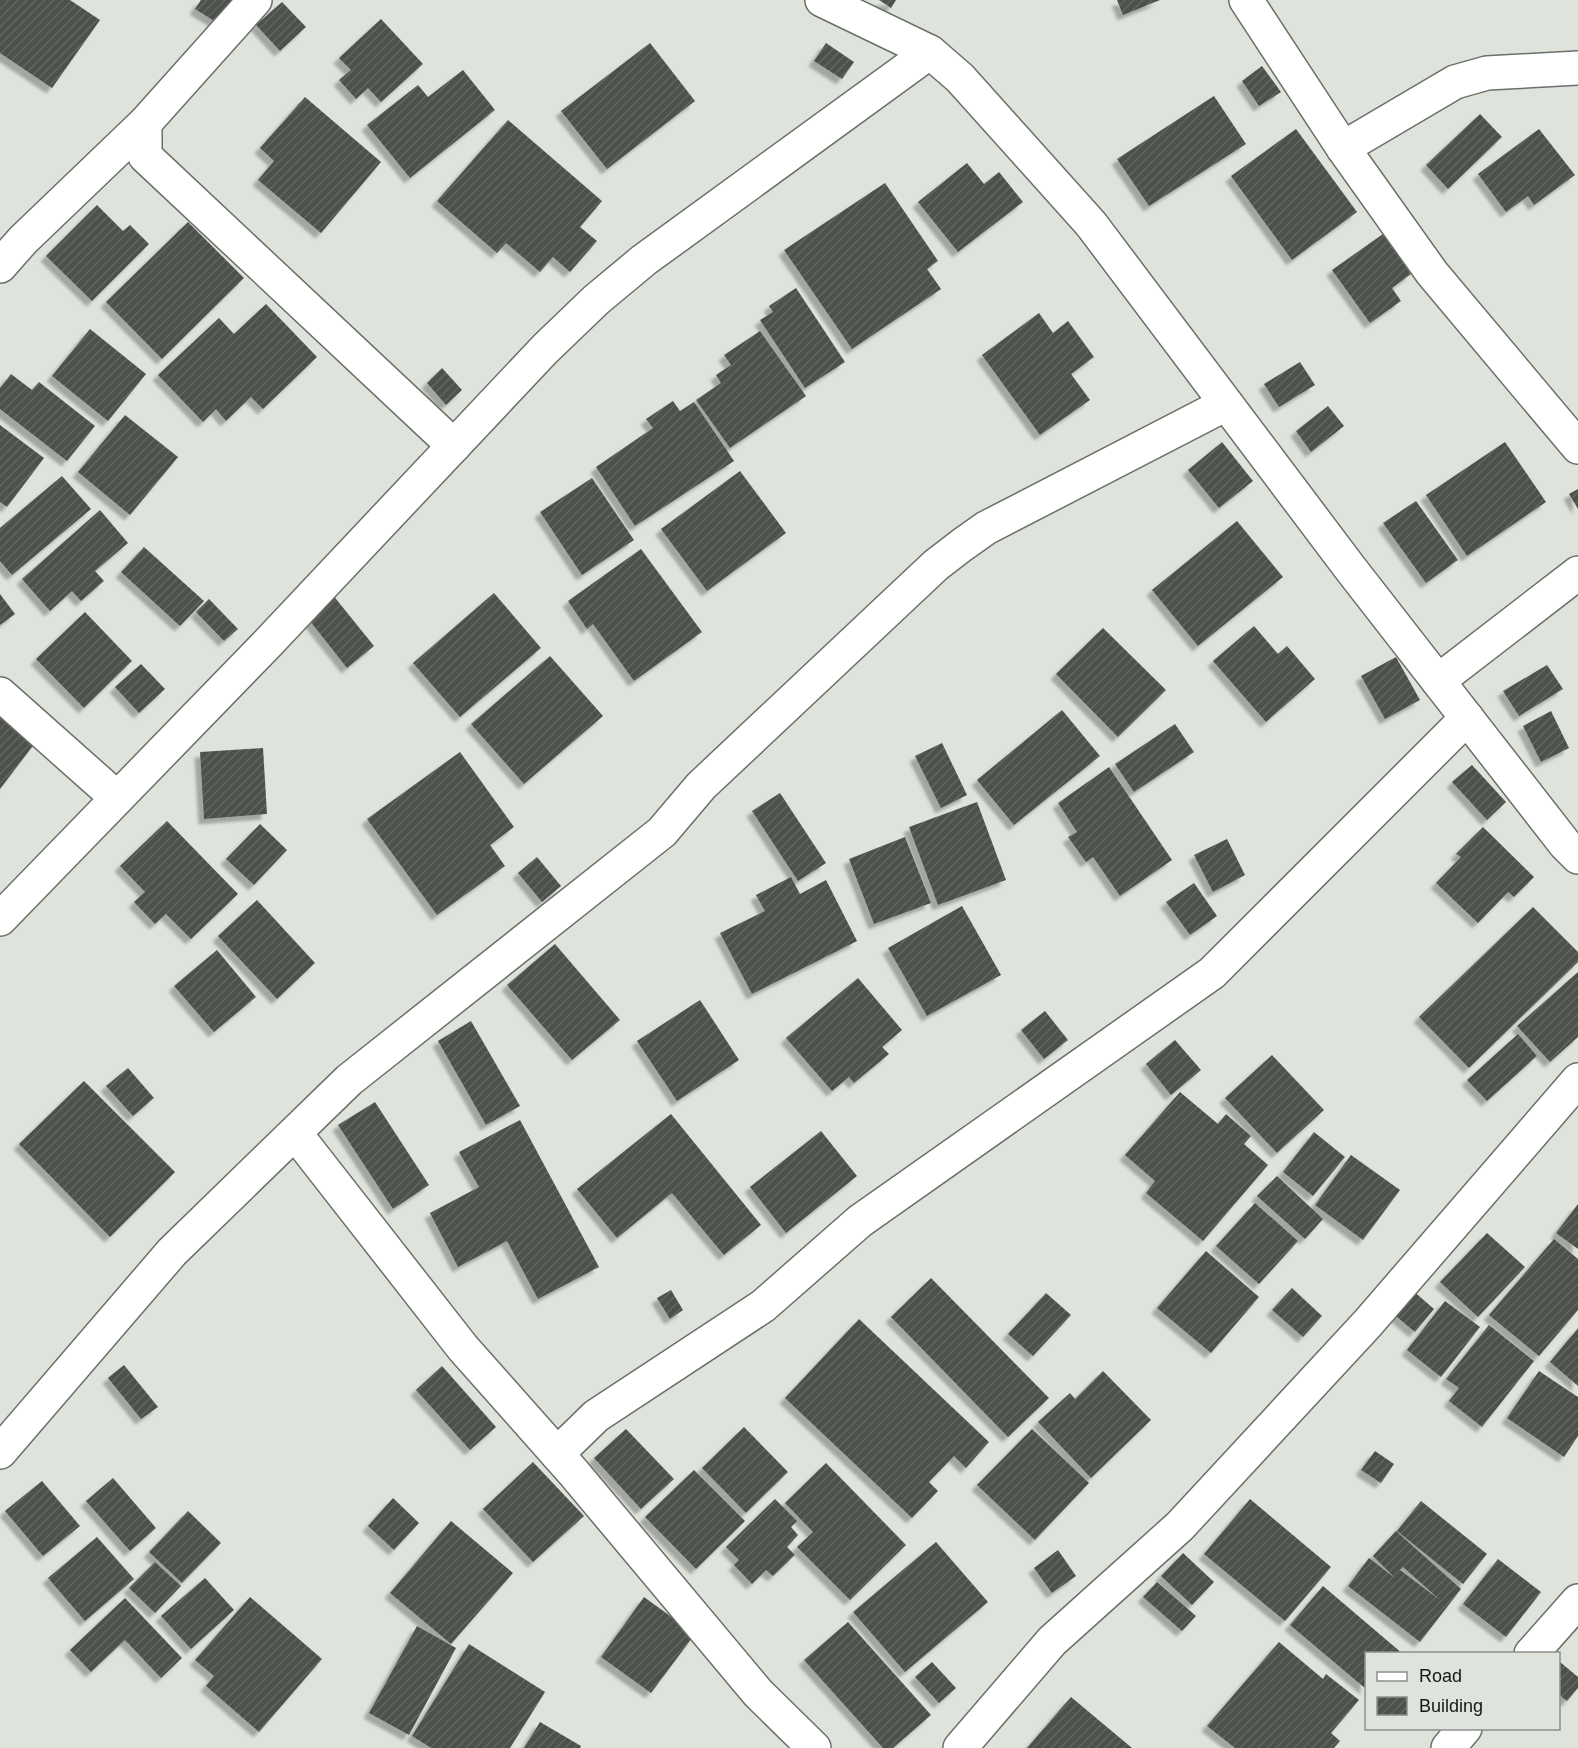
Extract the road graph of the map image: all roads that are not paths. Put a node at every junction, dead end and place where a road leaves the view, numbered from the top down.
1 (255, 0) edge
2 (822, 0) edge
3 (1246, 0) edge
4 (930, 52) junction
5 (1578, 68) edge
6 (145, 123) junction
7 (1343, 148) junction
8 (0, 266) edge
9 (1226, 404) junction
10 (454, 446) junction
11 (1578, 447) edge
12 (1578, 573) edge
13 (1438, 681) junction
14 (0, 694) edge
15 (1467, 718) junction
16 (117, 798) junction
17 (1578, 857) edge
18 (0, 919) edge
19 (1578, 1080) edge
20 (295, 1134) junction
21 (0, 1452) edge
22 (557, 1454) junction
23 (1578, 1601) edge
24 (1532, 1652) edge
25 (1463, 1730) edge
26 (814, 1748) edge
27 (960, 1748) edge
28 (1448, 1748) edge

1 - 6 street
2 - 4 street
3 - 7 street
4 - 9 street
4 - 10 street
5 - 7 street
6 - 8 street
6 - 10 street
7 - 11 street
9 - 13 street
9 - 20 street
10 - 16 street
12 - 13 street
13 - 15 street
14 - 16 street
15 - 17 street
15 - 22 street
16 - 18 street
19 - 27 street
20 - 21 street
20 - 22 street
22 - 26 street
23 - 24 street
25 - 28 street

